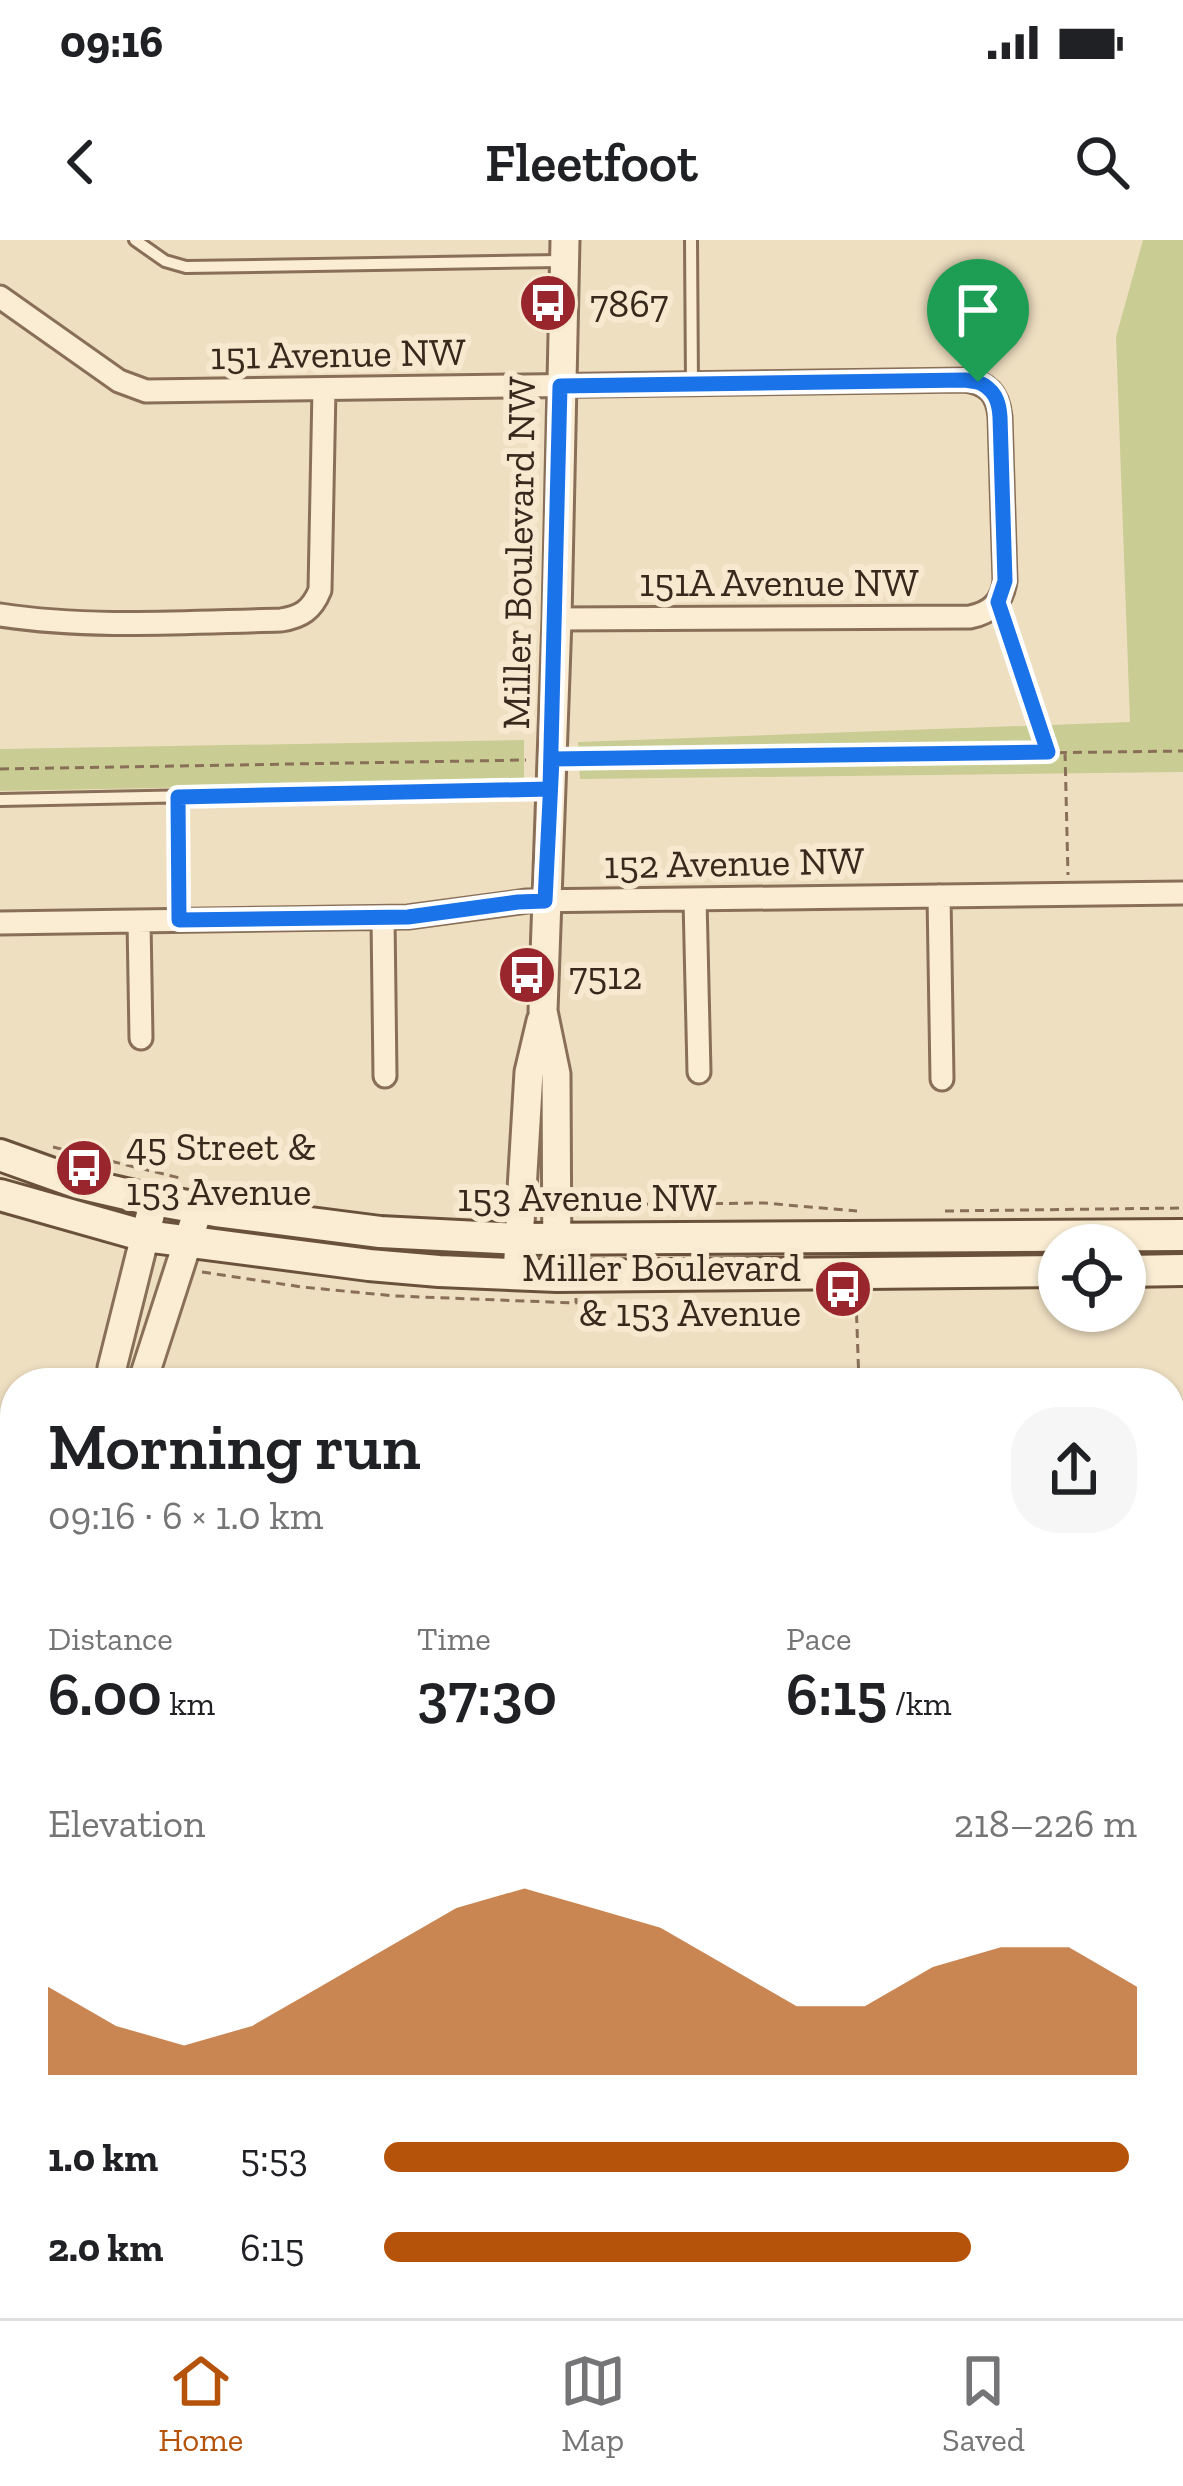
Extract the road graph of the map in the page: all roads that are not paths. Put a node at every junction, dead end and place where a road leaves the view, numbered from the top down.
1 (135, 240) edge
2 (691, 240) edge
3 (149, 244) edge
4 (565, 250) edge
5 (0, 297) edge
6 (692, 384) junction
7 (560, 386) junction
8 (324, 389) junction
9 (998, 602) joint
10 (0, 615) edge
11 (556, 619) junction
12 (550, 789) junction
13 (178, 797) junction
14 (0, 800) edge
15 (1183, 893) edge
16 (939, 896) junction
17 (695, 899) junction
18 (545, 901) junction
19 (382, 918) junction
20 (179, 920) junction
21 (139, 921) junction
22 (0, 922) edge
23 (543, 1011) junction
24 (141, 1038) dead end
25 (699, 1072) dead end
26 (385, 1076) dead end
27 (942, 1079) dead end
28 (0, 1155) edge
29 (0, 1195) edge
30 (154, 1200) junction
31 (199, 1208) junction
32 (1183, 1234) edge
33 (145, 1236) junction
34 (557, 1238) junction
35 (519, 1239) junction
36 (188, 1242) junction
37 (1183, 1270) edge
38 (1038, 1271) edge
39 (1146, 1271) edge
40 (517, 1274) junction
41 (556, 1276) junction
42 (112, 1368) edge
43 (145, 1368) edge

1 - 3 lane
2 - 6 lane
3 - 4 lane
4 - 7 street, Miller Boulevard NW
5 - 8 street, 151 Avenue NW
6 - 7 street, 151 Avenue NW
6 - 9 street, 151 Avenue NW
7 - 8 street, 151 Avenue NW
7 - 11 street, Miller Boulevard NW
8 - 10 street
9 - 11 street, 151A Avenue NW
11 - 12 street, Miller Boulevard NW
12 - 13 lane
12 - 18 street, Miller Boulevard NW
13 - 14 lane
13 - 20 lane
15 - 16 street, 152 Avenue NW
16 - 17 street, 152 Avenue NW
16 - 27 street
17 - 18 street, 152 Avenue NW
17 - 25 street
18 - 19 street, 152 Avenue NW
18 - 23 street, Miller Boulevard NW
19 - 20 street, 152 Avenue NW
19 - 26 street
20 - 21 street, 152 Avenue NW
21 - 22 street, 152 Avenue NW
21 - 24 street
23 - 34 street, Miller Boulevard NW
23 - 35 street, Miller Boulevard NW
28 - 30 main road, 153 Avenue NW
29 - 33 main road, 153 Avenue NW
30 - 31 main road, 153 Avenue NW
30 - 33 street
31 - 35 main road, 153 Avenue NW
31 - 36 street
32 - 34 main road, 153 Avenue NW
33 - 36 main road, 153 Avenue NW
33 - 42 street
34 - 35 main road, 153 Avenue NW
34 - 41 street, Miller Boulevard NW
35 - 40 street, Miller Boulevard NW
36 - 40 main road, 153 Avenue NW
36 - 43 street
37 - 39 main road
38 - 41 main road, 153 Avenue NW
40 - 41 main road, 153 Avenue NW

